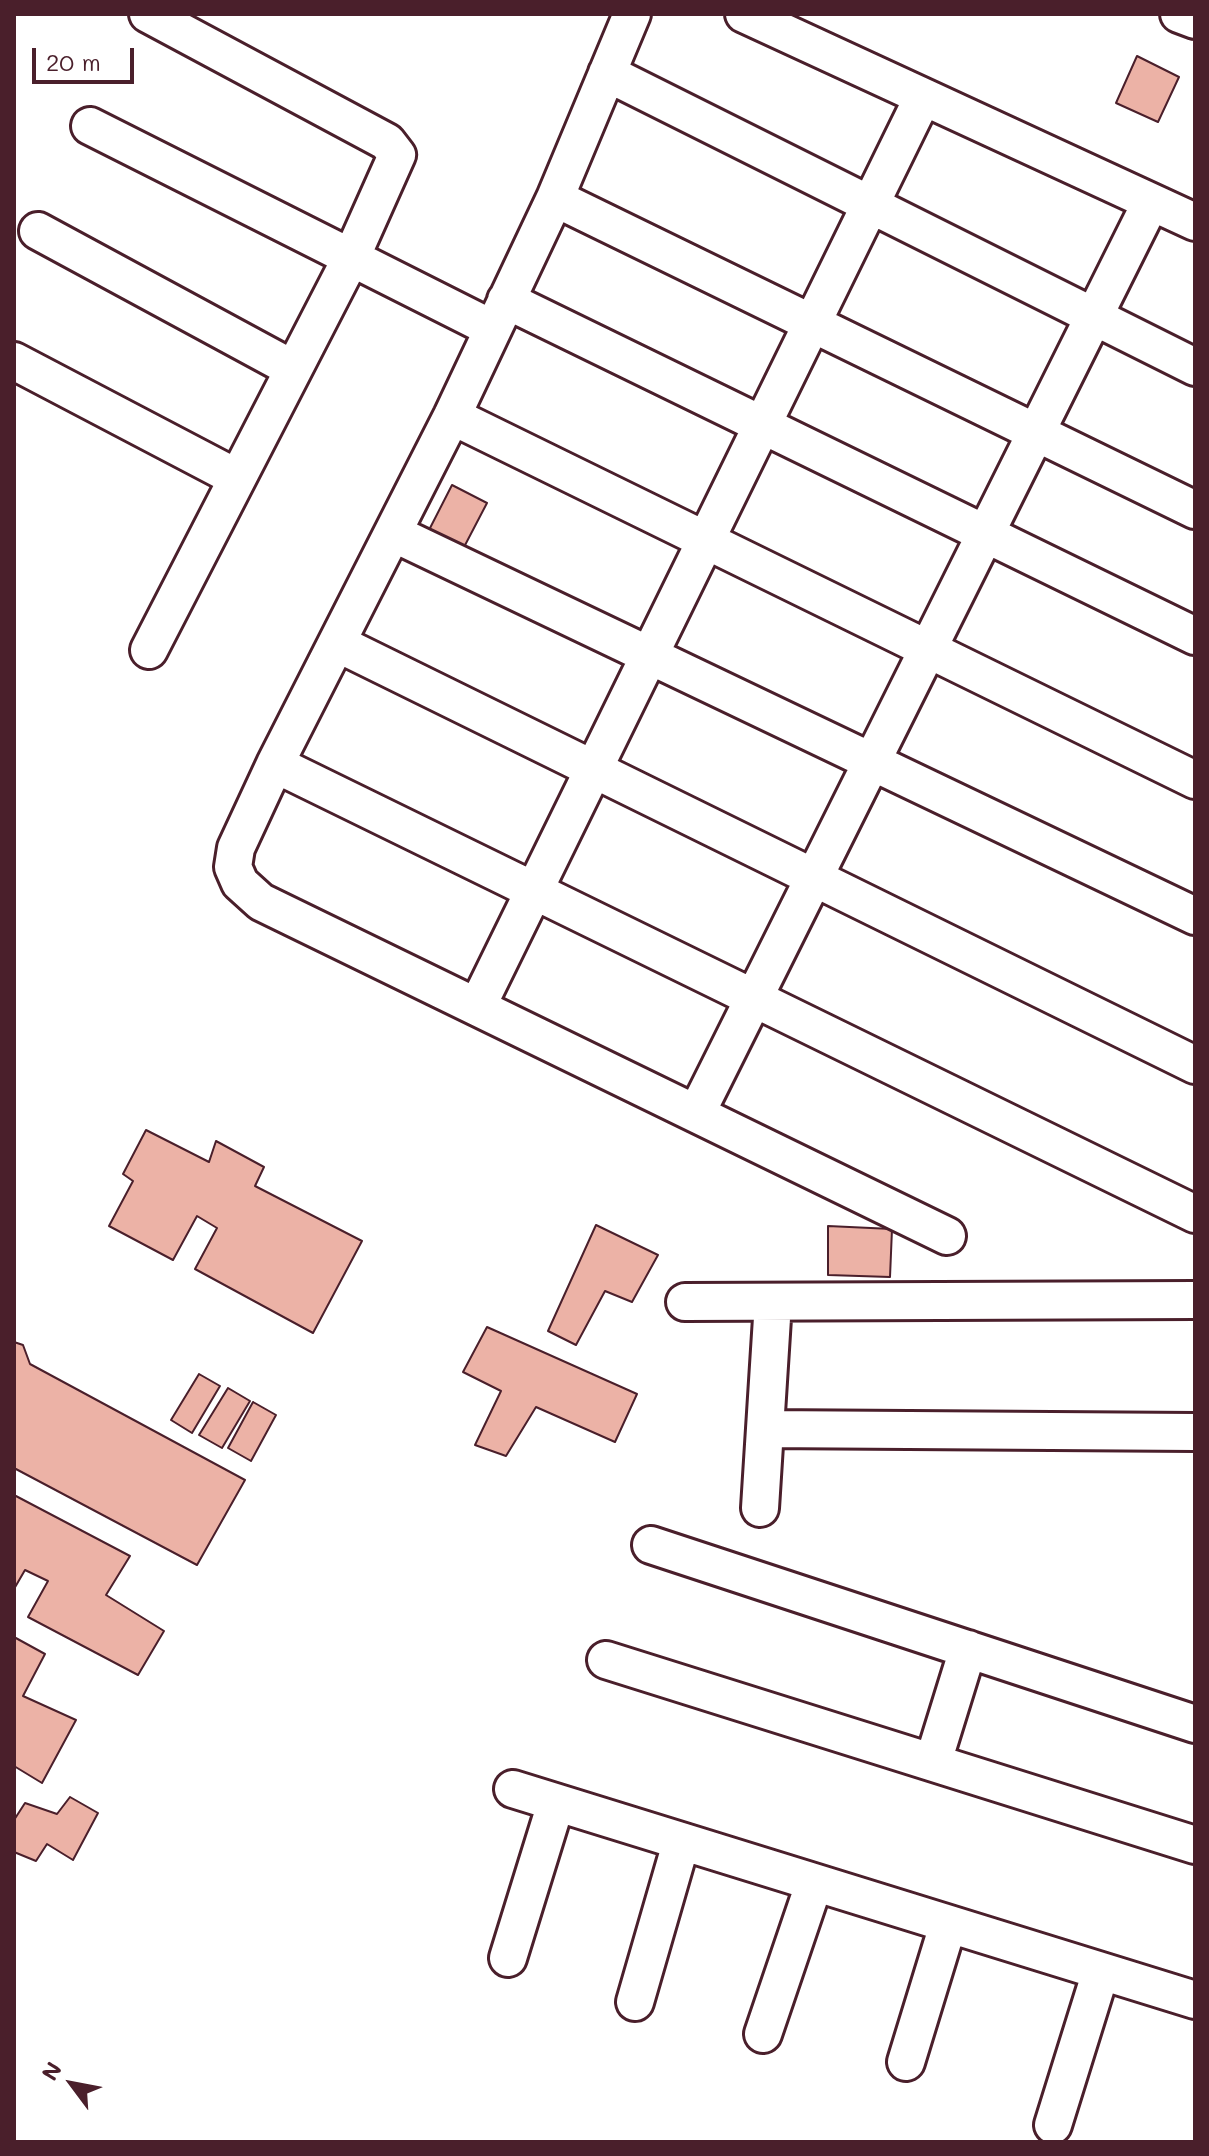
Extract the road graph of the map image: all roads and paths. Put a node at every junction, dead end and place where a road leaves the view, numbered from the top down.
1 (148, 14) edge
2 (632, 14) edge
3 (744, 14) edge
4 (1179, 14) edge
5 (1195, 20) edge
6 (607, 73) junction
7 (923, 97) junction
8 (90, 126) dead end
9 (555, 198) junction
10 (1151, 202) junction
11 (870, 205) junction
12 (1195, 222) edge
13 (38, 231) dead end
14 (351, 258) junction
15 (500, 315) junction
16 (1094, 317) junction
17 (812, 323) junction
18 (14, 361) edge
19 (1195, 367) edge
20 (293, 369) junction
21 (452, 416) junction
22 (762, 425) junction
23 (1036, 433) junction
24 (237, 478) junction
25 (1195, 510) edge
26 (393, 533) junction
27 (986, 534) junction
28 (705, 540) junction
29 (1195, 636) edge
30 (337, 643) junction
31 (928, 649) junction
32 (149, 650) dead end
33 (650, 655) junction
34 (872, 761) junction
35 (275, 764) junction
36 (594, 769) junction
37 (1195, 780) edge
38 (814, 878) junction
39 (534, 891) junction
40 (1195, 916) edge
41 (754, 998) junction
42 (477, 1007) junction
43 (1195, 1065) edge
44 (696, 1114) junction
45 (1195, 1214) edge
46 (947, 1236) dead end
47 (1195, 1300) edge
48 (685, 1302) dead end
49 (773, 1302) junction
50 (765, 1429) junction
51 (1195, 1432) edge
52 (760, 1508) dead end
53 (651, 1545) dead end
54 (968, 1649) junction
55 (606, 1660) dead end
56 (1195, 1724) edge
57 (933, 1762) junction
58 (513, 1789) dead end
59 (556, 1803) junction
60 (681, 1843) junction
61 (1195, 1845) edge
62 (814, 1884) junction
63 (948, 1925) junction
64 (508, 1958) dead end
65 (1101, 1971) junction
66 (1195, 2000) edge
67 (635, 2002) dead end
68 (763, 2034) dead end
69 (906, 2062) dead end
70 (1053, 2125) dead end

1 - 14 street
2 - 6 street
3 - 7 street
4 - 5 street
6 - 9 street
6 - 11 street
7 - 10 street
7 - 11 street
8 - 14 street
9 - 15 street
9 - 17 street
10 - 12 street
10 - 16 street
11 - 16 street
11 - 17 street
13 - 20 street
14 - 15 street
14 - 20 street
15 - 21 street
15 - 22 street
16 - 19 street
16 - 23 street
17 - 22 street
17 - 23 street
18 - 24 street
20 - 24 street
21 - 26 street
21 - 28 street
22 - 27 street
22 - 28 street
23 - 25 street
23 - 27 street
24 - 32 street
26 - 30 street
26 - 33 street
27 - 29 street
27 - 31 street
28 - 31 street
28 - 33 street
30 - 35 street
30 - 36 street
31 - 34 street
31 - 37 street
33 - 34 street
33 - 36 street
34 - 38 street
34 - 40 street
35 - 39 street
35 - 42 street
36 - 38 street
36 - 39 street
38 - 41 street
38 - 43 street
39 - 41 street
39 - 42 street
41 - 44 street
41 - 45 street
42 - 44 street
44 - 46 street
47 - 49 street
48 - 49 street
49 - 50 street
50 - 51 street
50 - 52 street
53 - 54 street
54 - 56 street
54 - 57 street
55 - 57 street
57 - 61 street
58 - 59 street
59 - 60 street
59 - 64 street
60 - 62 street
60 - 67 street
62 - 63 street
62 - 68 street
63 - 65 street
63 - 69 street
65 - 66 street
65 - 70 street

